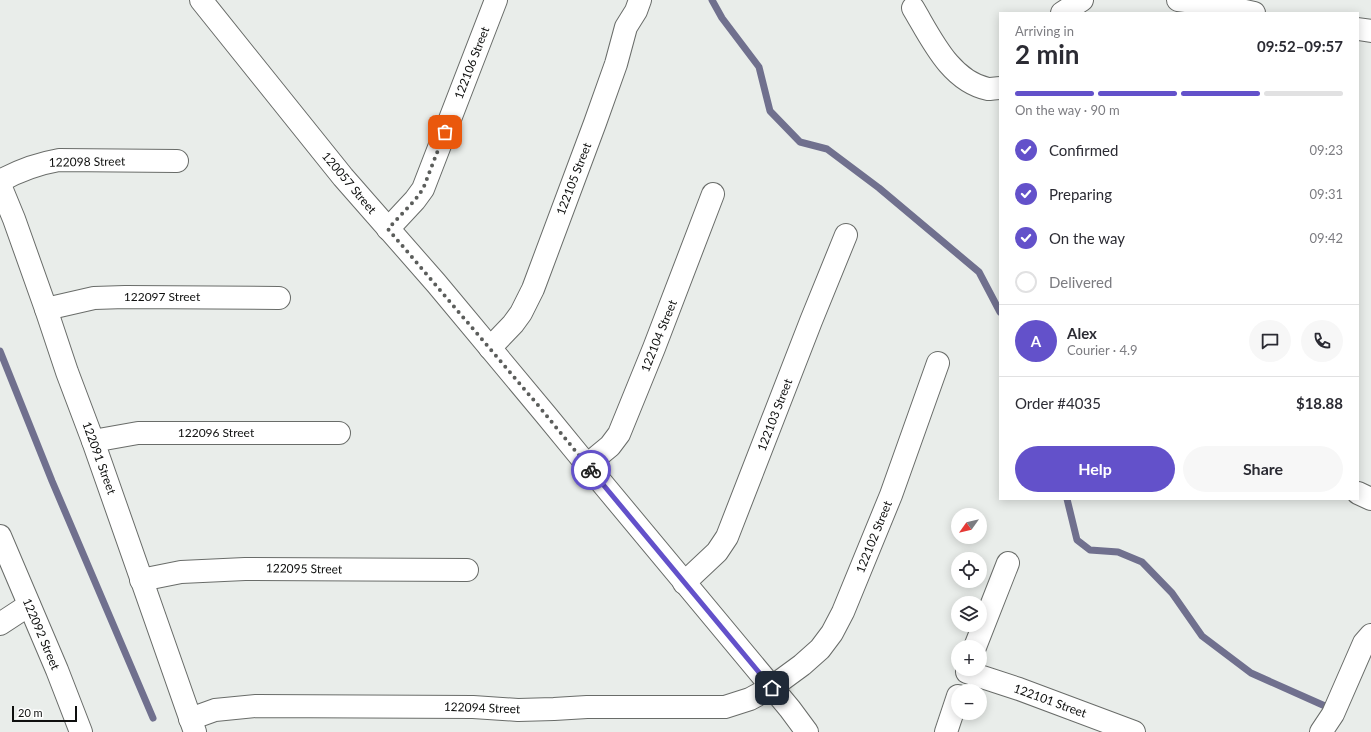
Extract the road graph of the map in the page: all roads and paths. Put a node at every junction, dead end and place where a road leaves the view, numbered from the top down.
1 (201, 0) edge
2 (496, 0) edge
3 (640, 0) edge
4 (1082, 0) edge
5 (1178, 0) edge
6 (1219, 3) edge
7 (913, 8) dead end
8 (1064, 12) edge
9 (1250, 12) edge
10 (1359, 29) edge
11 (1371, 31) edge
12 (999, 88) edge
13 (177, 161) dead end
14 (0, 181) edge
15 (0, 185) edge
16 (713, 194) dead end
17 (388, 229) junction
18 (846, 235) dead end
19 (279, 298) dead end
20 (46, 309) junction
21 (490, 348) junction
22 (938, 363) dead end
23 (339, 433) dead end
24 (93, 441) junction
25 (587, 466) junction
26 (1359, 493) edge
27 (1371, 499) edge
28 (0, 536) edge
29 (1008, 563) dead end
30 (467, 570) dead end
31 (141, 580) junction
32 (684, 583) junction
33 (29, 605) junction
34 (0, 624) edge
35 (1371, 634) edge
36 (979, 640) edge
37 (965, 677) edge
38 (772, 688) junction
39 (951, 717) edge
40 (193, 726) edge
41 (81, 732) edge
42 (807, 732) edge
43 (946, 732) edge
44 (1134, 732) edge
45 (1321, 732) edge

1 - 17 street, 120057 Street
2 - 17 street, 122106 Street
3 - 21 street, 122105 Street
4 - 8 street
5 - 6 street
6 - 9 street
7 - 12 street
10 - 11 street
13 - 14 street, 122098 Street
15 - 20 street, 122091 Street
16 - 25 street, 122104 Street
17 - 21 street, 120057 Street
18 - 32 street, 122103 Street
19 - 20 street, 122097 Street
20 - 24 street, 122091 Street
21 - 25 street, 120057 Street
22 - 38 street, 122102 Street
23 - 24 street, 122096 Street
24 - 31 street, 122091 Street
25 - 32 street, 120057 Street
26 - 27 street
28 - 33 street, 122092 Street
29 - 36 street
30 - 31 street, 122095 Street
31 - 40 street, 122091 Street
32 - 38 street, 120057 Street
33 - 34 street
33 - 41 street, 122092 Street
35 - 45 street
37 - 44 street, 122101 Street
38 - 40 street, 122094 Street
38 - 42 street, 120057 Street
39 - 43 street

